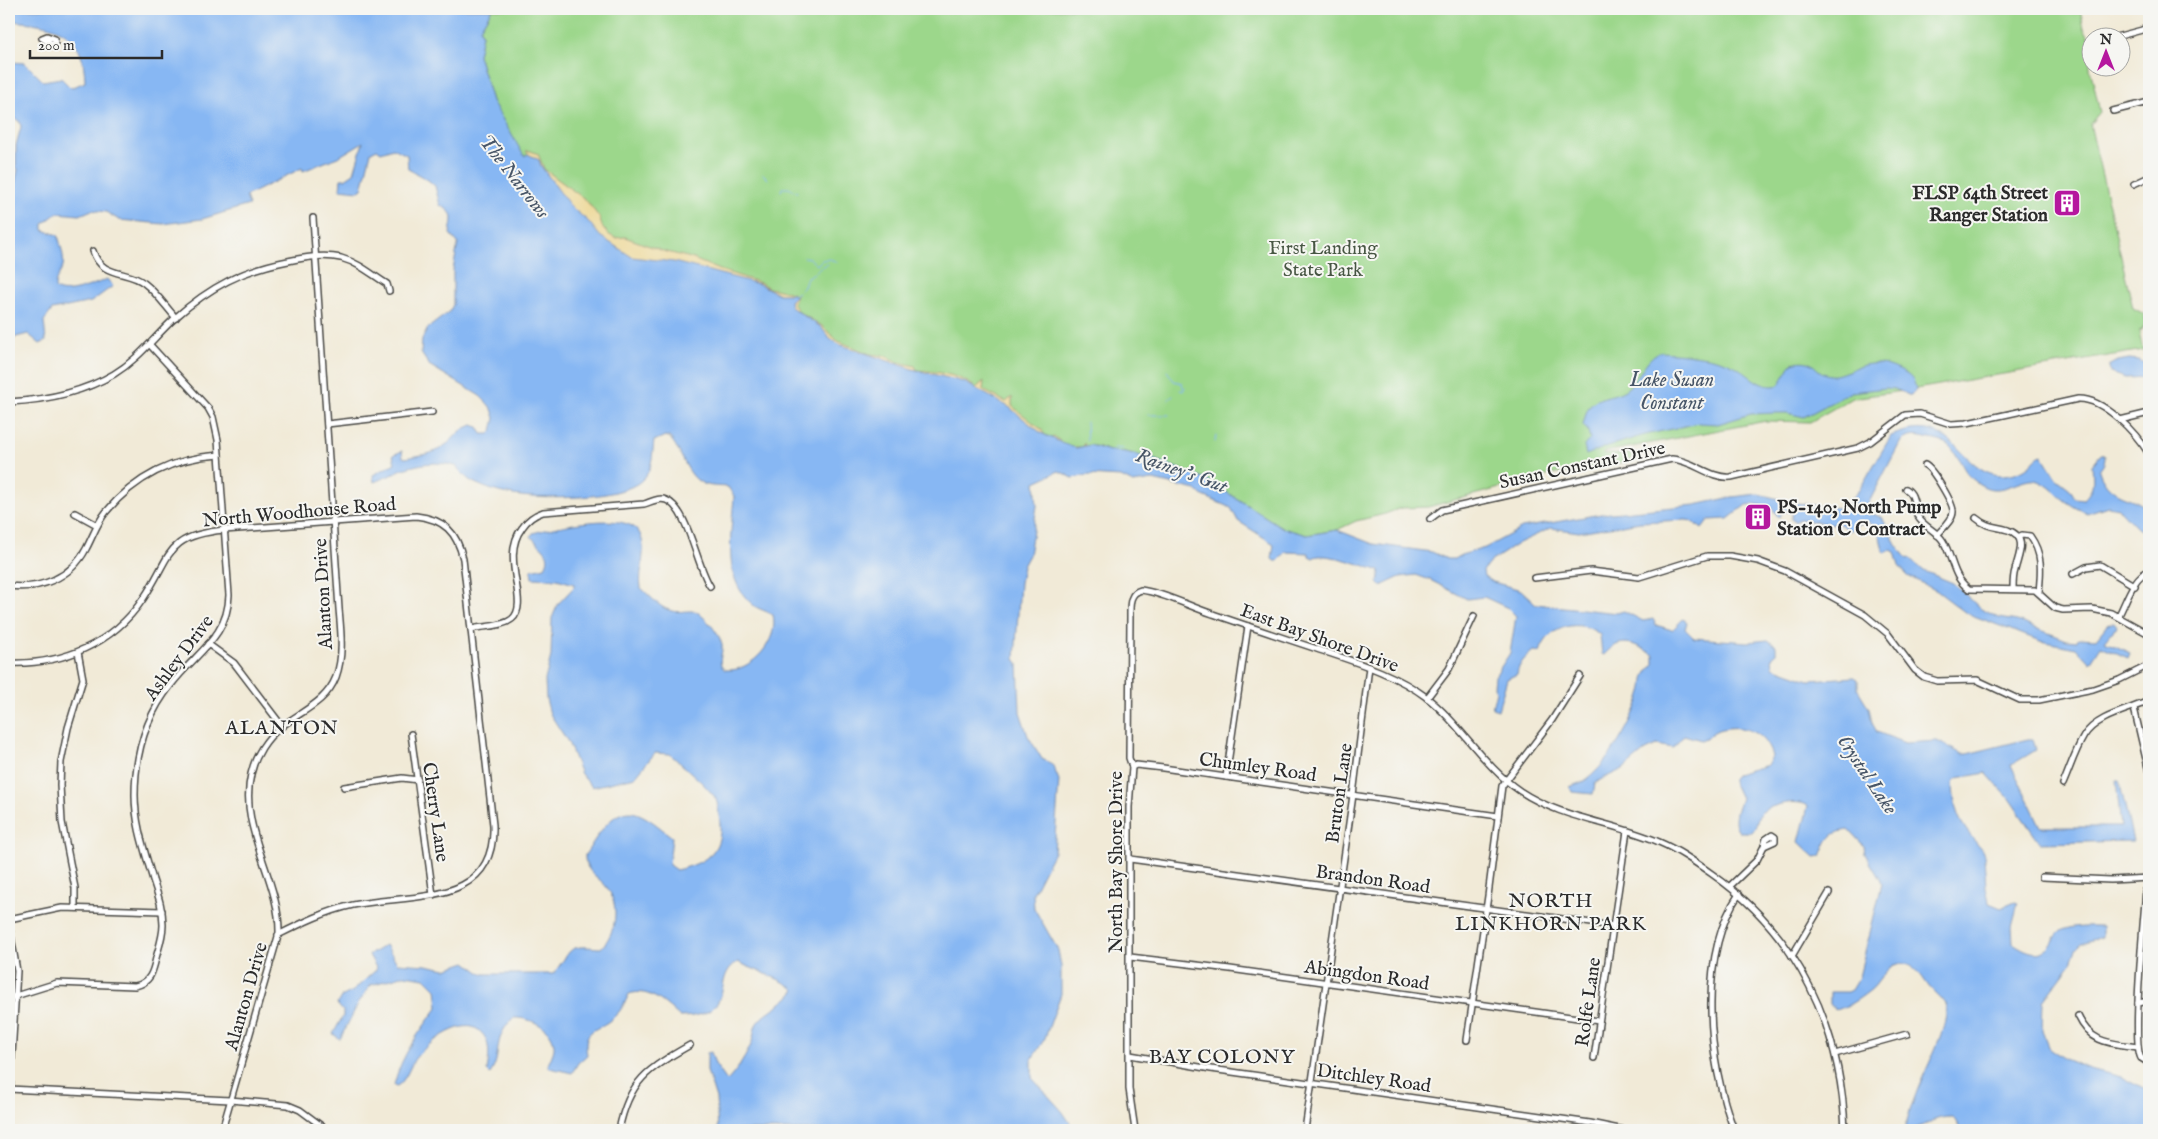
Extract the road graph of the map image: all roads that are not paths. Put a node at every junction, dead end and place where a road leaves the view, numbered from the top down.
1 (2149, 26) edge
2 (2130, 33) edge
3 (2149, 102) edge
4 (2113, 111) dead end
5 (2149, 177) edge
6 (2134, 184) dead end
7 (313, 218) dead end
8 (93, 251) dead end
9 (315, 257) junction
10 (389, 291) dead end
11 (176, 318) junction
12 (150, 345) junction
13 (9, 402) edge
14 (432, 412) dead end
15 (2149, 414) edge
16 (2120, 420) junction
17 (327, 424) junction
18 (219, 454) junction
19 (2149, 454) edge
20 (1925, 465) dead end
21 (1906, 489) dead end
22 (75, 513) dead end
23 (1430, 518) dead end
24 (1976, 518) dead end
25 (333, 522) junction
26 (97, 525) junction
27 (224, 530) junction
28 (1937, 535) junction
29 (2018, 537) junction
30 (2149, 571) edge
31 (2073, 574) dead end
32 (1534, 578) dead end
33 (9, 586) edge
34 (710, 586) dead end
35 (2134, 586) junction
36 (2013, 589) junction
37 (2039, 592) junction
38 (1133, 594) joint
39 (2119, 615) junction
40 (1474, 616) dead end
41 (1248, 626) junction
42 (471, 629) junction
43 (2149, 633) edge
44 (208, 644) junction
45 (78, 652) junction
46 (9, 662) edge
47 (2149, 665) edge
48 (1369, 667) junction
49 (1580, 676) dead end
50 (1427, 698) junction
51 (2149, 701) edge
52 (2134, 708) junction
53 (282, 726) junction
54 (411, 734) dead end
55 (1132, 767) junction
56 (2149, 770) edge
57 (1226, 777) junction
58 (418, 780) junction
59 (1506, 780) junction
60 (2063, 784) dead end
61 (344, 787) dead end
62 (1353, 795) junction
63 (1498, 816) junction
64 (1627, 830) junction
65 (1764, 846) dead end
66 (1130, 859) junction
67 (2042, 877) dead end
68 (2148, 878) edge
69 (1730, 886) junction
70 (1339, 889) junction
71 (1828, 892) dead end
72 (433, 894) junction
73 (1739, 894) junction
74 (76, 908) junction
75 (1486, 910) junction
76 (162, 911) junction
77 (9, 919) edge
78 (9, 925) edge
79 (1613, 926) junction
80 (278, 935) junction
81 (2146, 936) edge
82 (1130, 956) junction
83 (1792, 956) junction
84 (1326, 983) junction
85 (16, 995) junction
86 (9, 998) edge
87 (2149, 1000) edge
88 (2138, 1003) junction
89 (1472, 1004) junction
90 (2078, 1016) dead end
91 (1600, 1021) junction
92 (1907, 1034) dead end
93 (1467, 1040) dead end
94 (690, 1045) dead end
95 (2138, 1047) junction
96 (1835, 1054) junction
97 (1130, 1055) junction
98 (1594, 1058) dead end
99 (2149, 1063) edge
100 (1312, 1083) junction
101 (10, 1089) edge
102 (230, 1100) junction
103 (222, 1130) edge
104 (327, 1130) edge
105 (619, 1130) edge
106 (1135, 1130) edge
107 (1305, 1130) edge
108 (1624, 1130) edge
109 (1734, 1130) edge
110 (1845, 1130) edge

1 - 2 street
3 - 4 street
5 - 6 street
7 - 9 street, Alanton Drive
8 - 11 street
9 - 10 street
9 - 11 street
9 - 17 street, Alanton Drive
11 - 12 street
12 - 13 street
12 - 18 street, Ashley Drive
14 - 17 street
15 - 16 street
16 - 19 street, Susan Constant Drive
16 - 23 street, Susan Constant Drive
17 - 25 street, Alanton Drive
18 - 26 street
18 - 27 street, Ashley Drive
20 - 28 street
21 - 28 street
22 - 26 street
24 - 29 street
25 - 27 street, North Woodhouse Road
25 - 42 street, North Woodhouse Road
25 - 53 street, Alanton Drive
26 - 33 street
27 - 44 street, Ashley Drive
27 - 45 street, North Woodhouse Road
28 - 36 street
29 - 36 street
29 - 37 street
30 - 35 street
31 - 35 street
32 - 47 street
34 - 42 street
35 - 39 street
36 - 37 street
37 - 39 street
38 - 41 street, East Bay Shore Drive
38 - 55 street, North Bay Shore Drive
39 - 43 street
40 - 50 street
41 - 48 street, East Bay Shore Drive
41 - 57 street
42 - 72 street, North Woodhouse Road
44 - 53 street
44 - 76 street, Ashley Drive
45 - 46 street, North Woodhouse Road
45 - 74 street
48 - 50 street, East Bay Shore Drive
48 - 62 street, Bruton Lane
49 - 59 street
50 - 59 street, East Bay Shore Drive
51 - 52 street
52 - 56 street
52 - 60 street
53 - 80 street, Alanton Drive
54 - 58 street, Cherry Lane
55 - 57 street, Chumley Road
55 - 66 street, North Bay Shore Drive
57 - 62 street, Chumley Road
58 - 61 street
58 - 72 street, Cherry Lane
59 - 63 street
59 - 64 street, East Bay Shore Drive
62 - 63 street, Chumley Road
62 - 70 street, Bruton Lane
63 - 75 street
64 - 69 street, East Bay Shore Drive
64 - 79 street, Rolfe Lane
65 - 69 street
66 - 70 street, Brandon Road
66 - 82 street, North Bay Shore Drive
67 - 68 street
68 - 81 street
69 - 73 street, East Bay Shore Drive
70 - 75 street, Brandon Road
70 - 84 street, Bruton Lane
71 - 83 street
72 - 80 street
73 - 83 street, East Bay Shore Drive
73 - 109 street
74 - 76 street
74 - 77 street
75 - 79 street, Brandon Road
75 - 89 street
76 - 85 street, Ashley Drive
78 - 85 street
79 - 91 street, Rolfe Lane
80 - 102 street, Alanton Drive
81 - 88 street
82 - 84 street, Abingdon Road
82 - 97 street, North Bay Shore Drive
83 - 96 street, East Bay Shore Drive
84 - 89 street, Abingdon Road
84 - 100 street, Bruton Lane
85 - 86 street, Ashley Drive
85 - 101 street
87 - 88 street
88 - 95 street
89 - 91 street, Abingdon Road
89 - 93 street
90 - 95 street
91 - 98 street, Rolfe Lane
92 - 96 street
94 - 105 street
95 - 99 street
96 - 110 street, East Bay Shore Drive
97 - 100 street, Ditchley Road
97 - 106 street, North Bay Shore Drive
100 - 107 street, Bruton Lane
100 - 108 street, Ditchley Road
101 - 102 street
102 - 103 street, Alanton Drive
102 - 104 street

